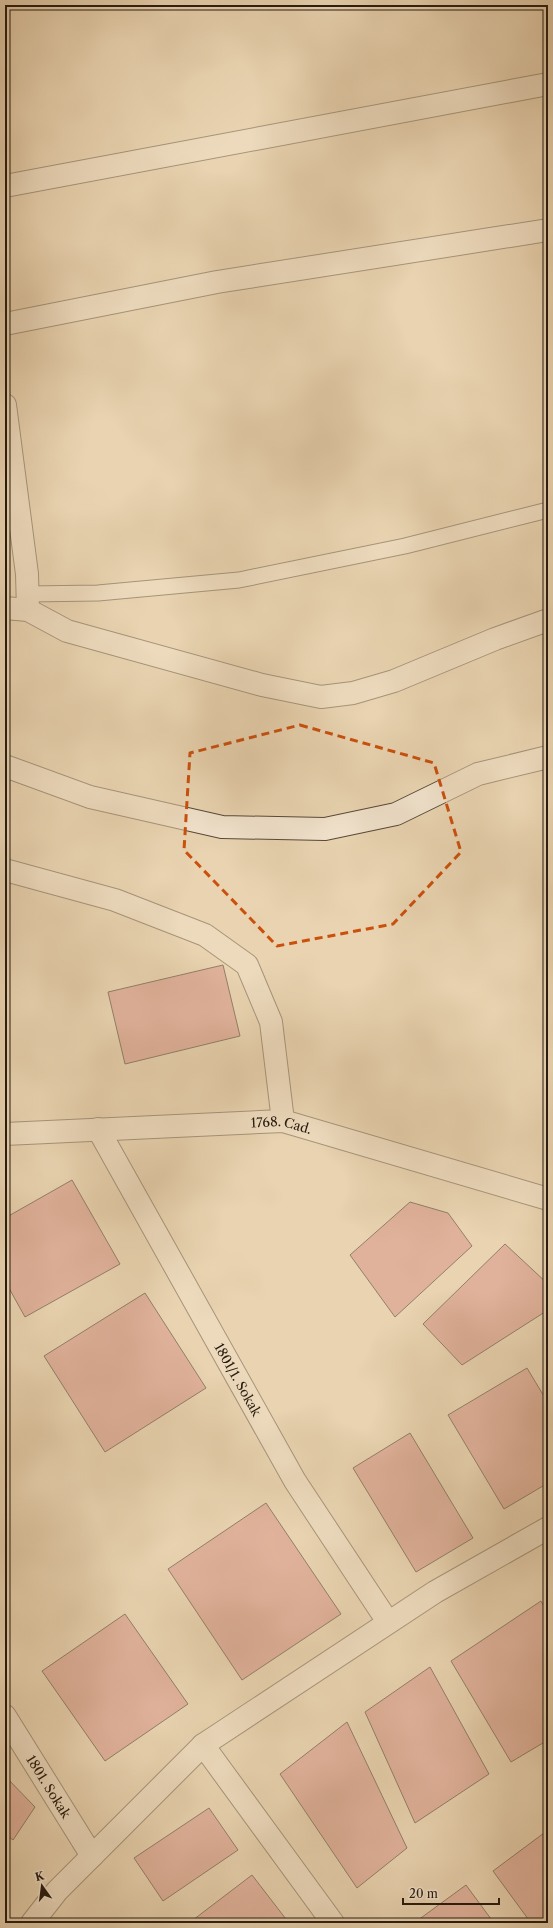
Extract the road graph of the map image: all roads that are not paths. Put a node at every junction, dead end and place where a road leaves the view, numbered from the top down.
1 (548, 84) edge
2 (5, 186) edge
3 (548, 230) edge
4 (5, 324) edge
5 (5, 405) edge
6 (548, 510) edge
7 (28, 602) junction
8 (5, 608) edge
9 (548, 620) edge
10 (548, 757) edge
11 (5, 766) edge
12 (5, 870) edge
13 (283, 1121) junction
14 (98, 1130) junction
15 (5, 1134) edge
16 (548, 1199) edge
17 (548, 1528) edge
18 (388, 1622) junction
19 (5, 1716) edge
20 (203, 1745) junction
21 (92, 1856) junction
22 (32, 1923) edge
23 (333, 1923) edge

1 - 2 street
3 - 4 street
5 - 7 street
6 - 7 lane
7 - 8 street
7 - 9 street
10 - 11 street
12 - 13 street
13 - 14 street, 1768. Cad.
13 - 16 street, 1768. Cad.
14 - 15 street, 1768. Cad.
14 - 18 street, 1801/1. Sokak
17 - 18 street
18 - 20 street
19 - 21 street, 1801. Sokak
20 - 21 street
20 - 23 street
21 - 22 street

